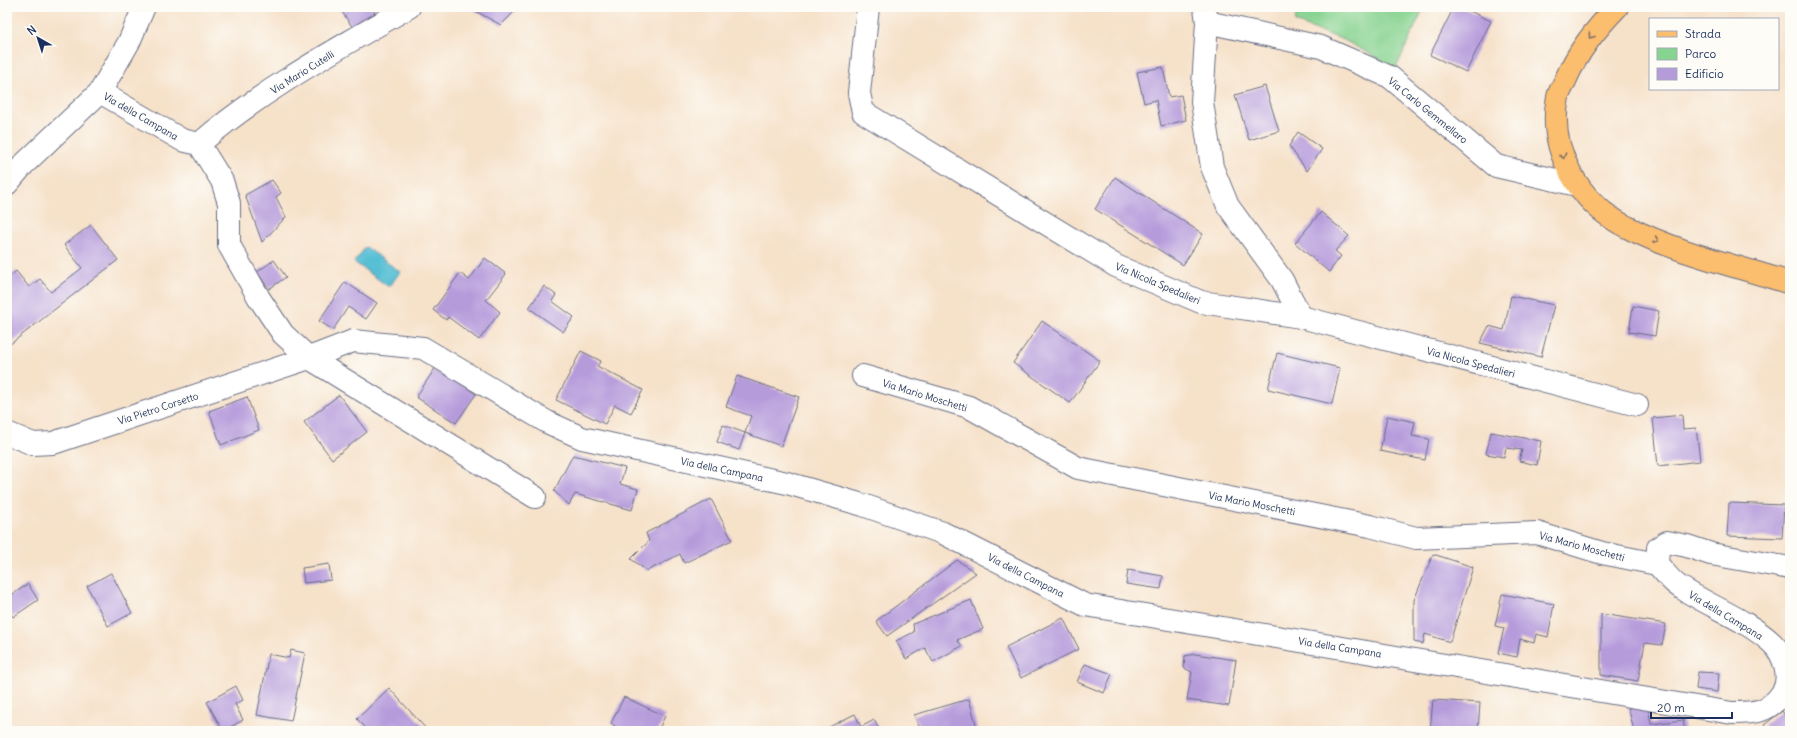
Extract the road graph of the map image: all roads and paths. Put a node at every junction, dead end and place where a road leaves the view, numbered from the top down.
1 (144, 7) edge
2 (409, 7) edge
3 (868, 7) edge
4 (1617, 7) edge
5 (1206, 14) edge
6 (100, 92) junction
7 (199, 144) junction
8 (7, 184) edge
9 (1577, 184) junction
10 (1790, 283) edge
11 (1301, 317) junction
12 (309, 358) junction
13 (863, 376) dead end
14 (1637, 405) dead end
15 (7, 433) edge
16 (535, 497) dead end
17 (1657, 564) junction
18 (1790, 568) edge

1 - 6 street
2 - 7 street, Via Mario Cutelli
3 - 11 street, Via Nicola Spedalieri
4 -> 9 main road
5 - 9 street, Via Carlo Gemmellaro
5 - 11 street
6 - 7 street, Via della Campana
6 - 8 street
7 - 12 street
9 -> 10 main road
11 - 14 street, Via Nicola Spedalieri
12 - 15 street, Via Pietro Corsetto
12 - 16 street
12 - 17 street, Via della Campana
13 - 17 street, Via Mario Moschetti
17 - 18 street

